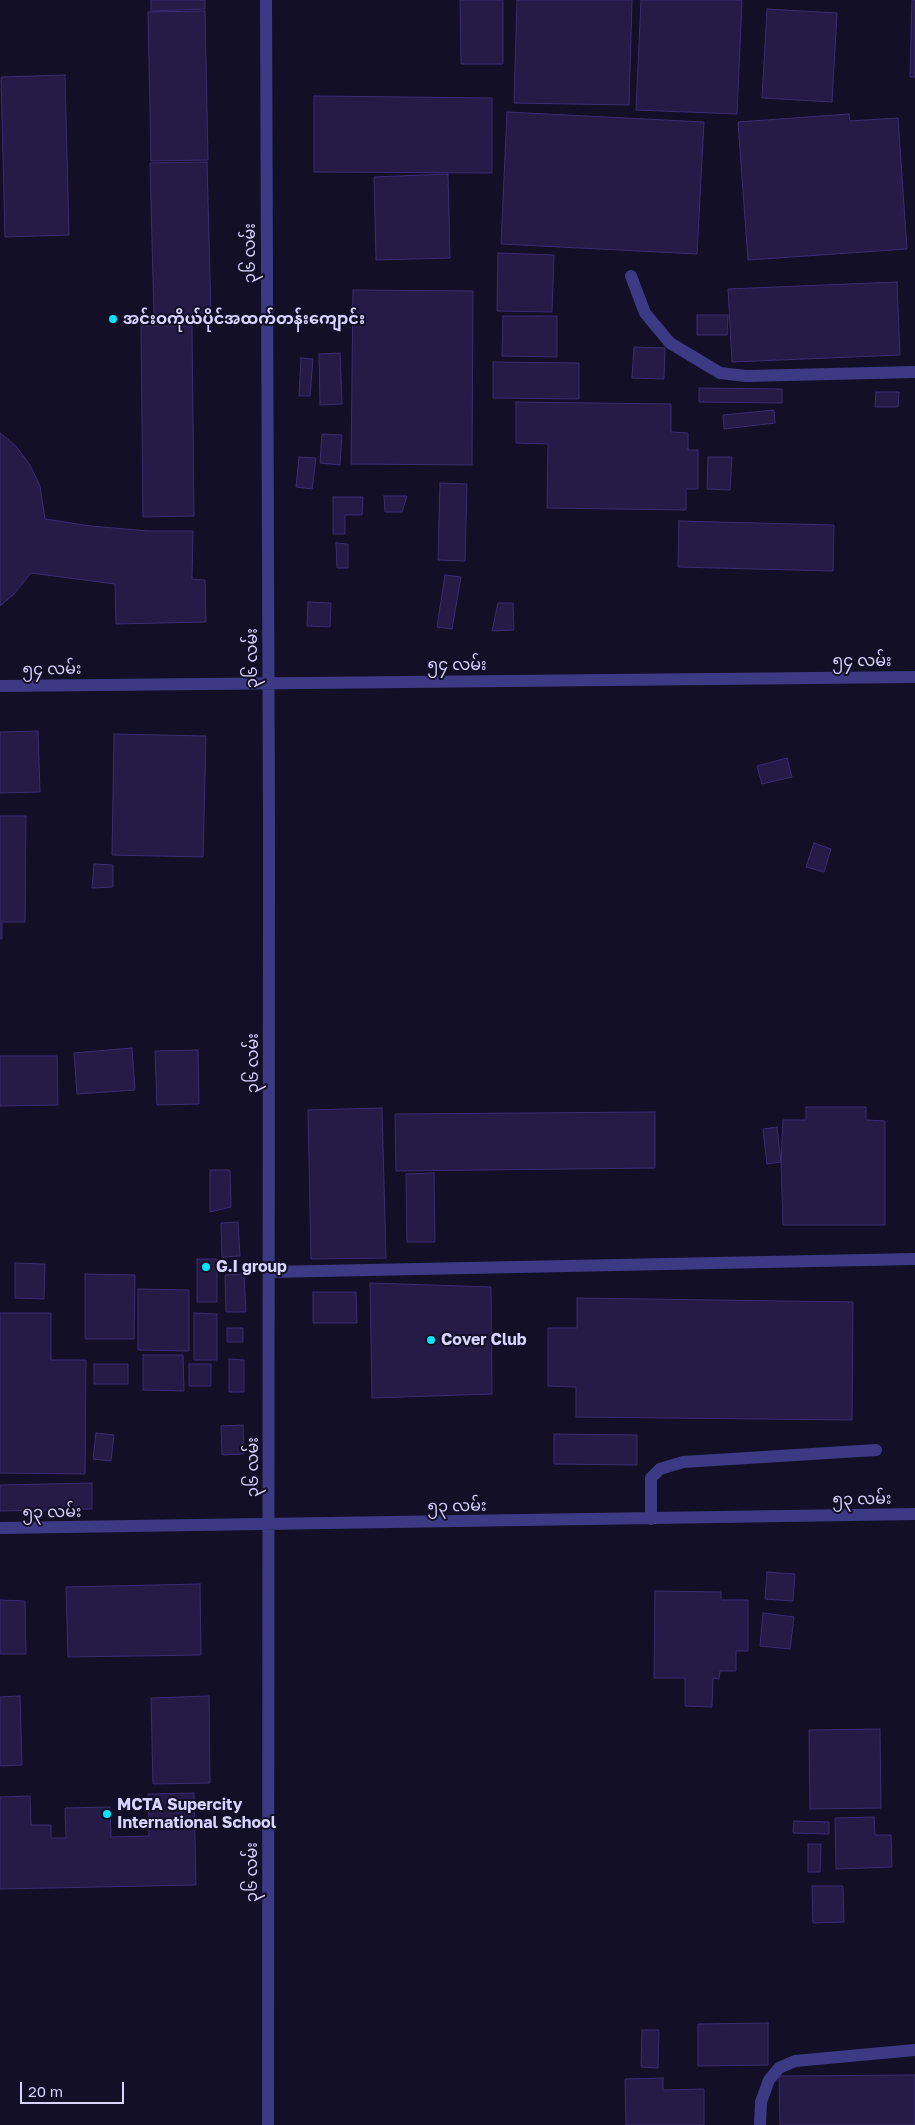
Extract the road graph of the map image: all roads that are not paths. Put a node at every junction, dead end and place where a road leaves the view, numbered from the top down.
1 (266, 0) edge
2 (631, 276) dead end
3 (915, 372) edge
4 (915, 677) edge
5 (268, 683) junction
6 (0, 686) edge
7 (915, 1259) edge
8 (270, 1272) junction
9 (876, 1450) dead end
10 (915, 1514) edge
11 (651, 1519) junction
12 (269, 1526) junction
13 (0, 1528) edge
14 (915, 2050) edge
15 (268, 2125) edge
16 (760, 2125) edge

1 - 5 street, ၃၆ လမ်း
2 - 3 street
4 - 5 street, ၅၄ လမ်း
5 - 6 street, ၅၄ လမ်း
5 - 8 street, ၃၆ လမ်း
7 - 8 street
8 - 12 street, ၃၆ လမ်း
9 - 11 street
10 - 11 street, ၅၃ လမ်း
11 - 12 street, ၅၃ လမ်း
12 - 13 street, ၅၃ လမ်း
12 - 15 street, ၃၆ လမ်း
14 - 16 street

